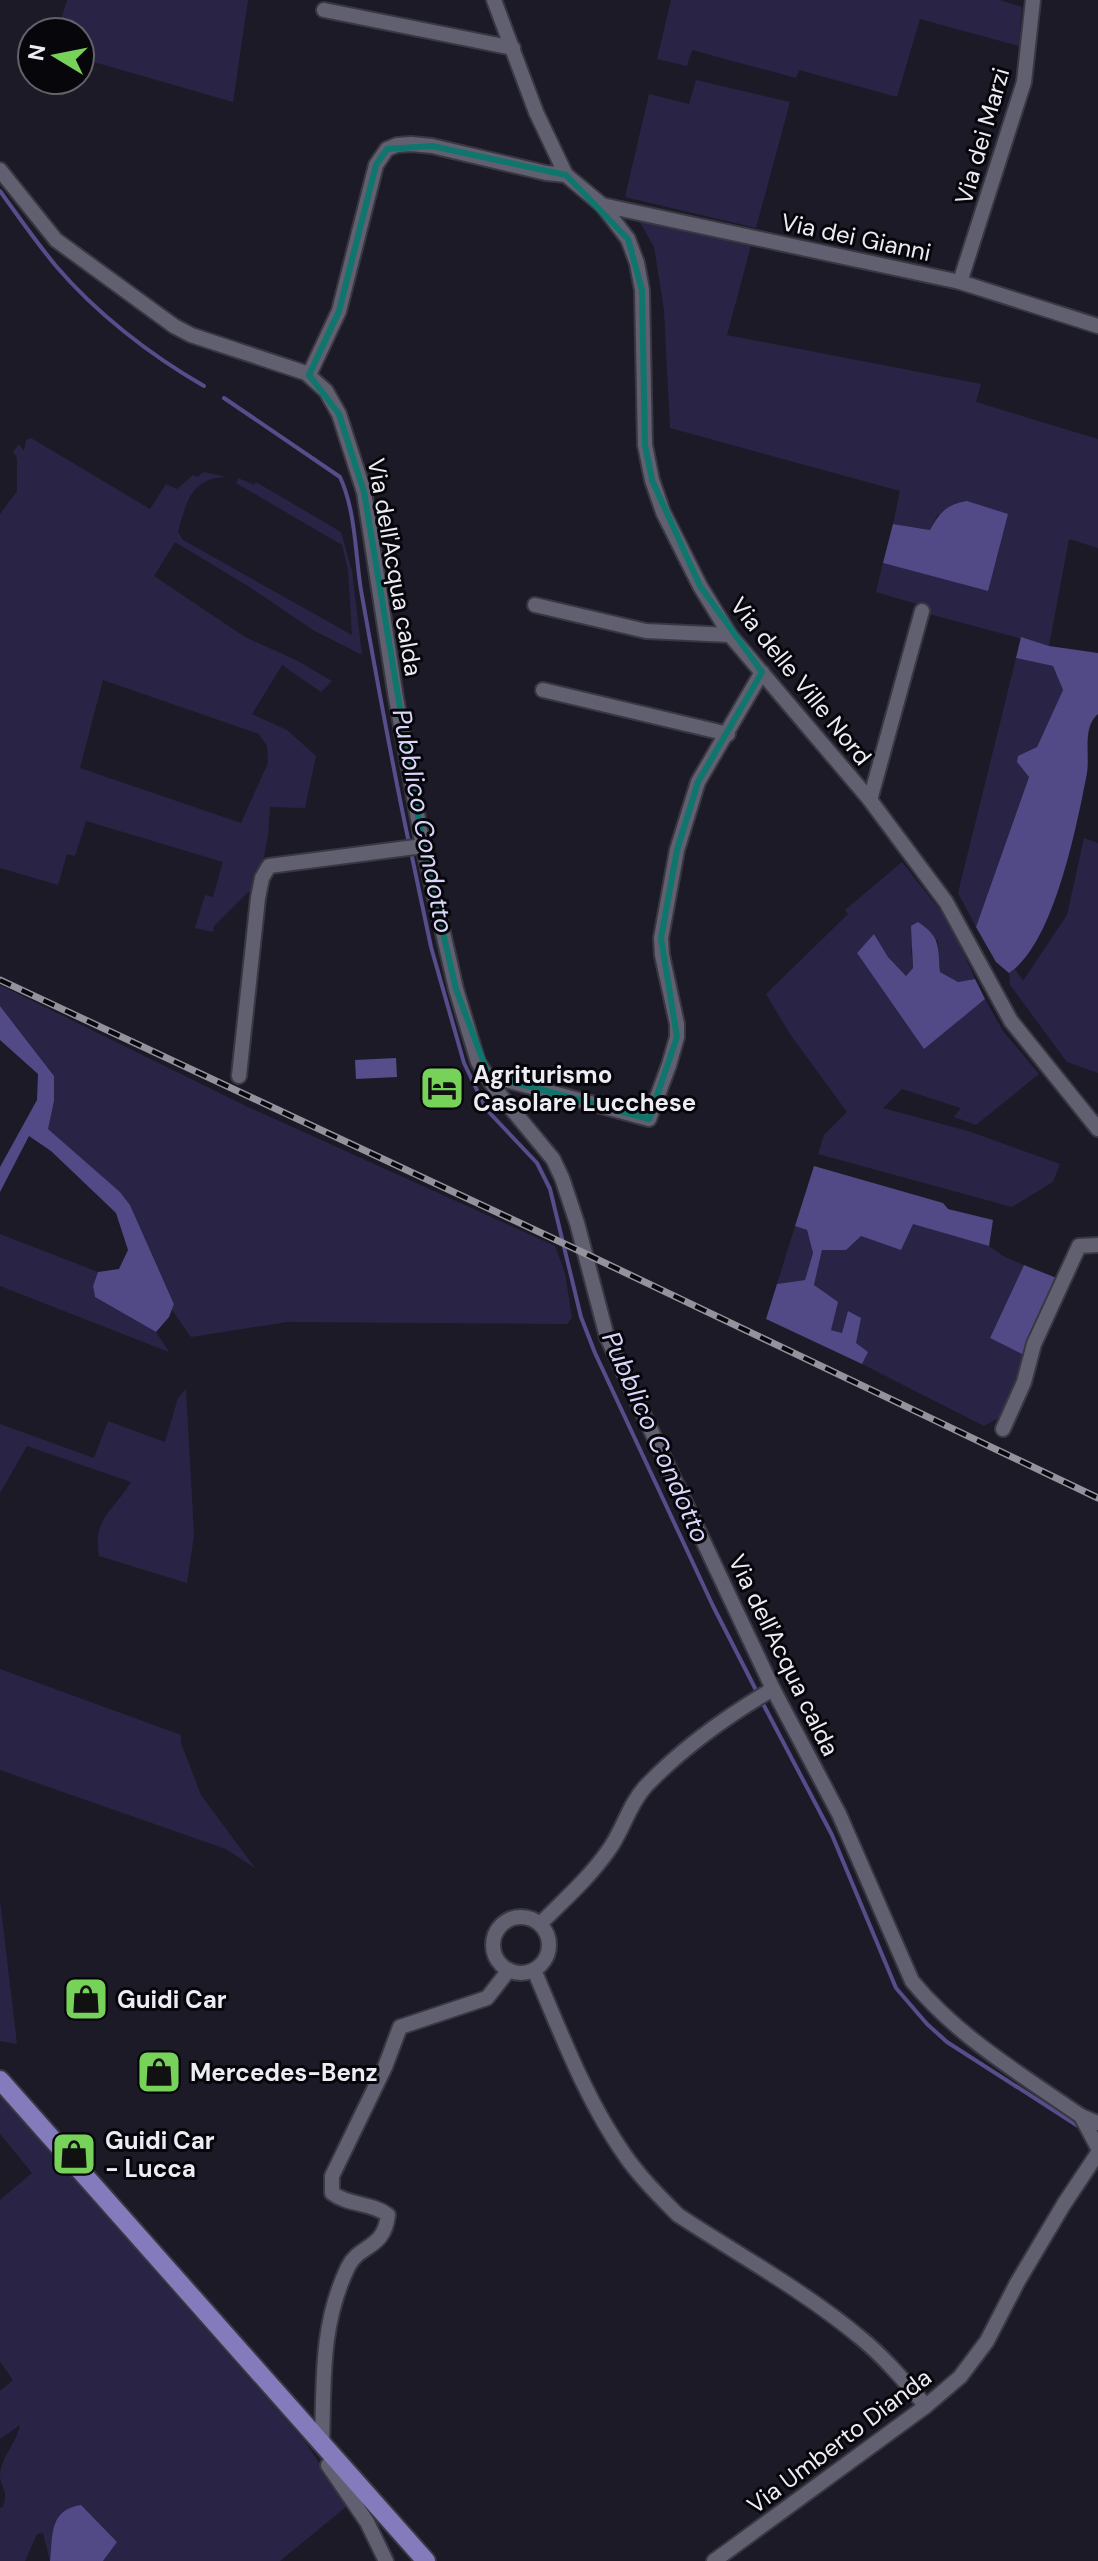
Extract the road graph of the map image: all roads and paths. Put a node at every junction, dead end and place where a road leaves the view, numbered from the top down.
1 (494, 0) edge
2 (1033, 0) edge
3 (324, 10) dead end
4 (513, 48) junction
5 (0, 170) edge
6 (566, 175) junction
7 (602, 205) junction
8 (960, 282) junction
9 (1098, 326) edge
10 (309, 375) junction
11 (535, 605) dead end
12 (922, 611) dead end
13 (730, 635) junction
14 (762, 672) junction
15 (543, 690) dead end
16 (728, 734) junction
17 (870, 800) junction
18 (418, 846) junction
19 (239, 1076) dead end
20 (491, 1082) junction
21 (1098, 1129) edge
22 (1098, 1245) edge
23 (1003, 1429) dead end
24 (763, 1694) junction
25 (540, 1924) junction
26 (509, 1970) junction
27 (534, 1970) junction
28 (0, 2080) edge
29 (1081, 2116) junction
30 (1098, 2123) edge
31 (1098, 2150) edge
32 (1098, 2175) edge
33 (1079, 2182) junction
34 (926, 2406) junction
35 (329, 2452) junction
36 (386, 2561) edge
37 (426, 2561) edge
38 (714, 2561) edge

1 - 4 street, Via delle Ville Nord
2 - 8 street, Via dei Marzi
3 - 4 street
4 - 6 street, Via delle Ville Nord
5 - 10 street
6 - 7 street, Via delle Ville Nord
6 - 10 street
7 - 8 street, Via dei Gianni
7 - 13 street, Via delle Ville Nord
8 - 9 street, Via dei Gianni
10 - 18 street, Via dell'Acqua calda
11 - 13 street
12 - 17 street
13 - 14 street, Via delle Ville Nord
14 - 16 street
14 - 17 street, Via delle Ville Nord
15 - 16 street
16 - 20 street
17 - 21 street, Via delle Ville Nord
18 - 19 street
18 - 20 street, Via dell'Acqua calda
20 - 24 street, Via dell'Acqua calda
22 - 23 street
24 - 25 street
24 - 29 street, Via dell'Acqua calda
25 - 26 street
25 - 27 street
26 - 27 street
26 - 35 street
27 - 34 street
28 - 35 main road
29 - 30 street, Via dell'Acqua calda
29 - 31 street, Via dell'Acqua calda
31 - 33 street, Via Umberto Dianda
32 - 33 street
33 - 34 street, Via Umberto Dianda
34 - 38 street, Via Umberto Dianda
35 - 36 street
35 - 37 main road

